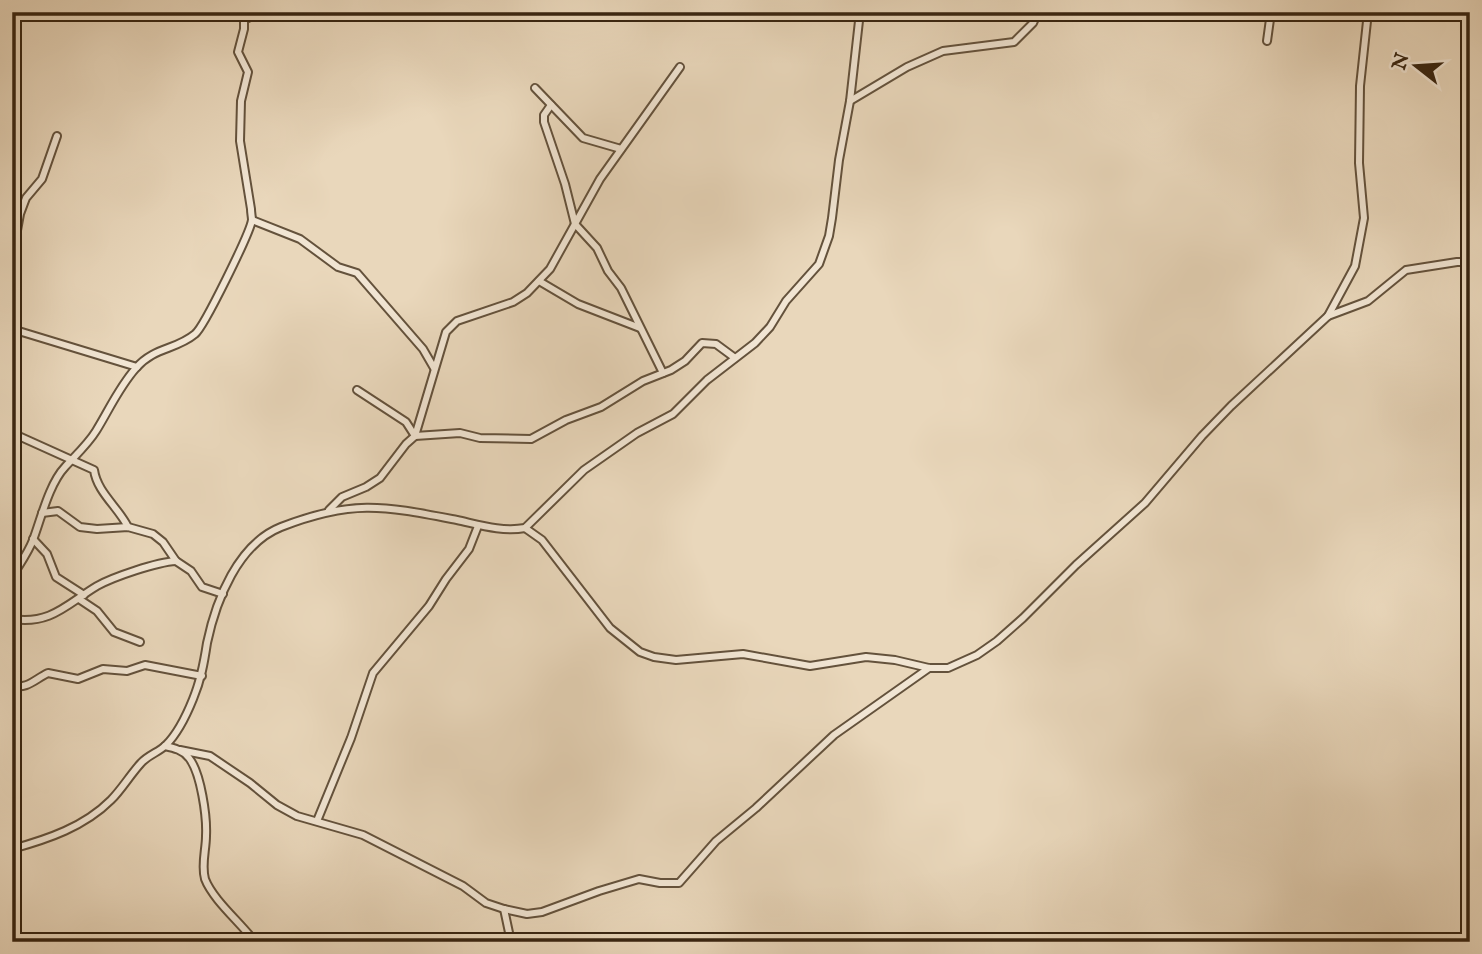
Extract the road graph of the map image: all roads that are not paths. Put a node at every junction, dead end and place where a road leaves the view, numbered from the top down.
1 (261, 12) edge
2 (860, 12) edge
3 (1038, 12) edge
4 (1270, 12) edge
5 (1367, 12) edge
6 (245, 15) edge
7 (1267, 41) dead end
8 (680, 67) dead end
9 (535, 88) dead end
10 (850, 101) junction
11 (551, 105) junction
12 (57, 136) dead end
13 (621, 149) junction
14 (251, 220) junction
15 (575, 224) junction
16 (12, 258) edge
17 (1470, 262) edge
18 (539, 281) junction
19 (1328, 316) junction
20 (640, 328) junction
21 (12, 329) edge
22 (735, 358) junction
23 (137, 367) junction
24 (434, 368) junction
25 (663, 373) junction
26 (357, 390) dead end
27 (12, 433) edge
28 (415, 436) junction
29 (73, 462) junction
30 (329, 510) junction
31 (42, 513) junction
32 (478, 526) junction
33 (128, 527) junction
34 (525, 528) junction
35 (33, 539) junction
36 (176, 561) junction
37 (12, 578) edge
38 (223, 594) junction
39 (81, 597) junction
40 (12, 619) edge
41 (140, 642) dead end
42 (929, 668) junction
43 (202, 676) junction
44 (12, 685) edge
45 (165, 746) junction
46 (180, 750) junction
47 (317, 821) junction
48 (12, 849) edge
49 (504, 909) junction
50 (255, 942) edge
51 (511, 942) edge

1 - 6 street
2 - 10 street
3 - 10 street
4 - 7 street
5 - 19 street
6 - 14 street
8 - 13 street
9 - 11 street
10 - 22 street
11 - 13 street
11 - 15 street
12 - 16 street
13 - 15 street
14 - 23 street
14 - 24 street
15 - 18 street
15 - 20 street
17 - 19 street
18 - 20 street
18 - 24 street
19 - 42 street
20 - 25 street
21 - 23 street
22 - 25 street
22 - 34 street
23 - 29 street
24 - 28 street
25 - 28 street
26 - 28 street
27 - 29 street
28 - 30 street
29 - 31 street
29 - 33 street
30 - 32 street
30 - 38 street
31 - 33 street
31 - 35 street
32 - 34 street
32 - 47 street
33 - 36 street
34 - 42 street
35 - 37 street
35 - 39 street
36 - 38 street
36 - 39 street
38 - 43 street
39 - 40 street
39 - 41 street
42 - 49 street
43 - 44 street
43 - 45 street
45 - 46 street
45 - 48 street
46 - 47 street
46 - 50 street
47 - 49 street
49 - 51 street

